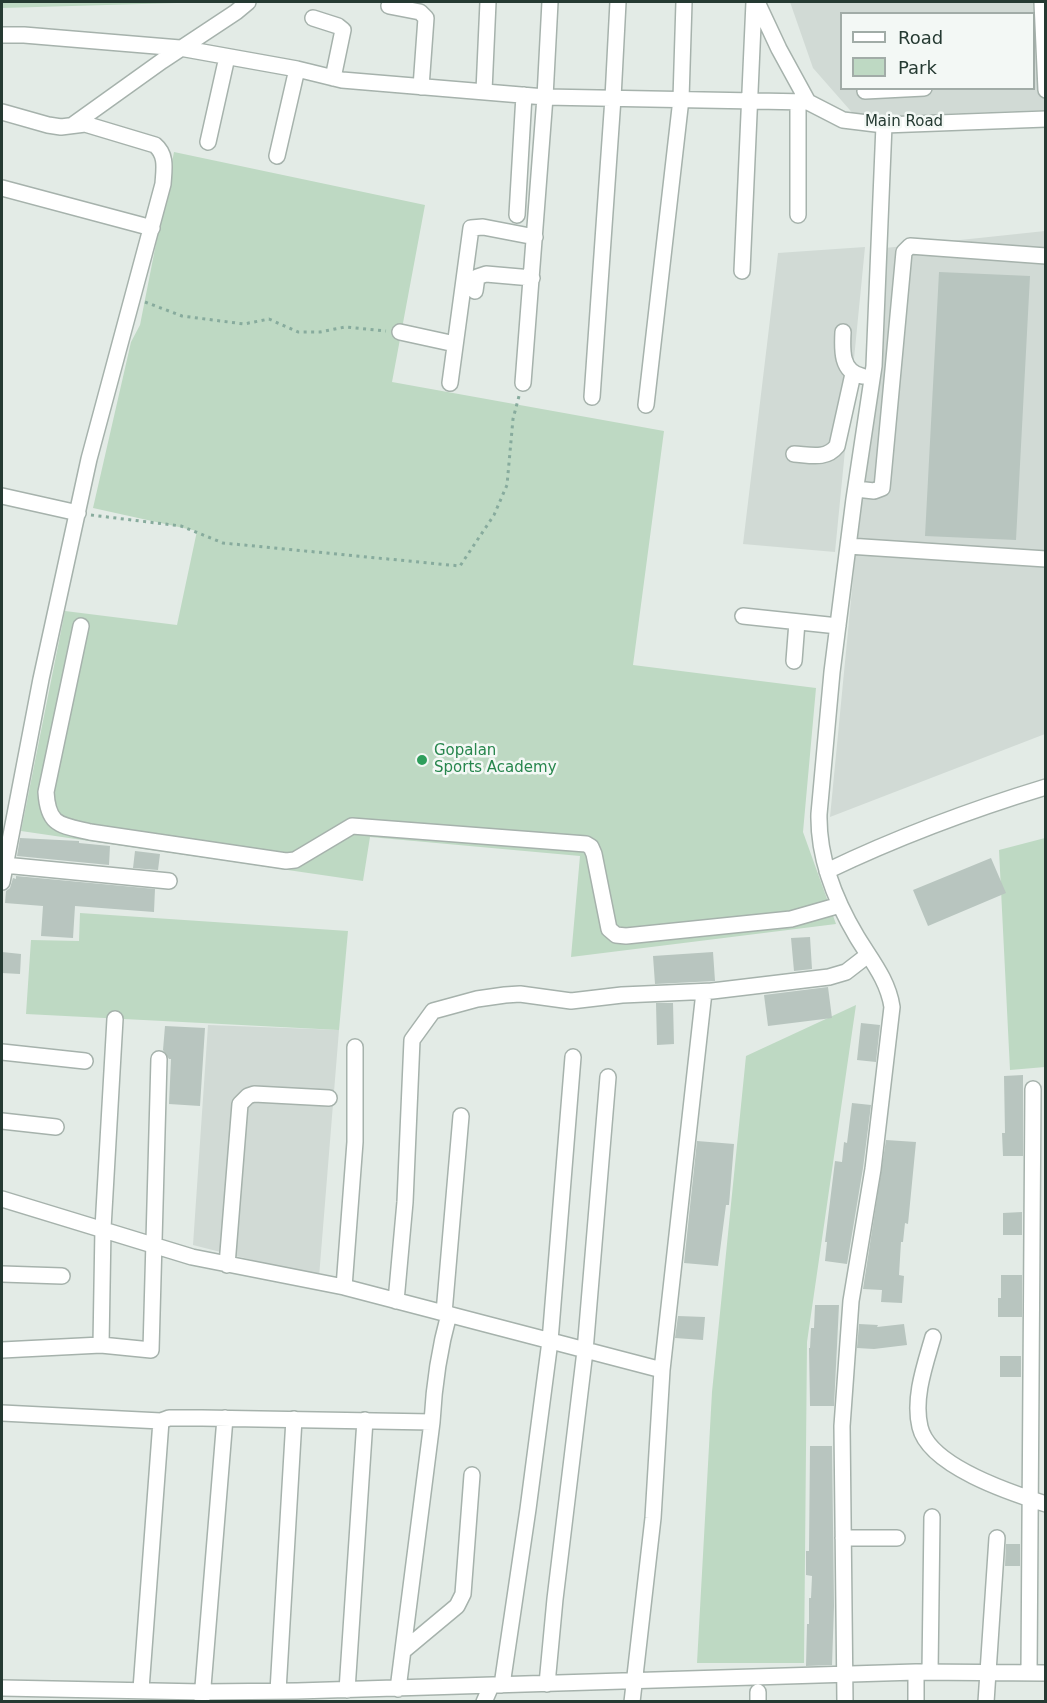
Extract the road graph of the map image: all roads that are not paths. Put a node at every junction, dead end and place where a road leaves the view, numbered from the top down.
1 (248, 2) edge
2 (488, 2) edge
3 (550, 2) edge
4 (618, 2) edge
5 (684, 2) edge
6 (756, 2) edge
7 (1042, 2) edge
8 (389, 6) dead end
9 (313, 18) dead end
10 (2, 35) edge
11 (180, 48) junction
12 (227, 57) junction
13 (297, 69) junction
14 (333, 78) junction
15 (1045, 84) edge
16 (421, 87) junction
17 (885, 90) edge
18 (1046, 90) edge
19 (865, 91) dead end
20 (484, 92) junction
21 (524, 95) junction
22 (545, 96) junction
23 (614, 98) junction
24 (681, 99) junction
25 (751, 101) junction
26 (803, 102) junction
27 (2, 112) edge
28 (1046, 119) edge
29 (74, 124) junction
30 (884, 125) junction
31 (208, 142) dead end
32 (277, 156) dead end
33 (2, 188) edge
34 (517, 215) dead end
35 (798, 215) dead end
36 (152, 228) junction
37 (535, 237) junction
38 (1046, 256) edge
39 (742, 271) dead end
40 (532, 278) junction
41 (475, 291) dead end
42 (400, 332) road end
43 (843, 332) dead end
44 (455, 344) junction
45 (853, 374) junction
46 (872, 378) junction
47 (450, 382) dead end
48 (523, 383) road end
49 (592, 398) dead end
50 (646, 405) dead end
51 (794, 454) dead end
52 (855, 489) junction
53 (2, 496) edge
54 (78, 513) junction
55 (848, 546) junction
56 (1046, 559) edge
57 (743, 616) dead end
58 (797, 621) junction
59 (81, 626) dead end
60 (838, 626) junction
61 (794, 661) dead end
62 (1046, 787) edge
63 (4, 865) junction
64 (827, 871) junction
65 (169, 881) dead end
66 (2, 882) edge
67 (840, 905) junction
68 (868, 955) junction
69 (713, 991) junction
70 (115, 1019) dead end
71 (356, 1047) dead end
72 (2, 1052) edge
73 (573, 1057) dead end
74 (159, 1059) dead end
75 (85, 1061) dead end
76 (608, 1077) dead end
77 (1033, 1089) dead end
78 (329, 1098) dead end
79 (461, 1116) dead end
80 (2, 1121) edge
81 (56, 1127) dead end
82 (2, 1199) edge
83 (103, 1228) junction
84 (154, 1246) junction
85 (226, 1264) junction
86 (2, 1274) edge
87 (62, 1276) dead end
88 (344, 1287) junction
89 (396, 1301) junction
90 (447, 1313) junction
91 (933, 1337) dead end
92 (550, 1341) junction
93 (101, 1345) junction
94 (2, 1350) edge
95 (585, 1351) junction
96 (662, 1370) junction
97 (2, 1413) edge
98 (225, 1418) junction
99 (294, 1419) junction
100 (365, 1420) junction
101 (161, 1421) junction
102 (432, 1422) junction
103 (472, 1475) dead end
104 (1038, 1502) edge
105 (932, 1517) dead end
106 (843, 1538) junction
107 (897, 1538) dead end
108 (997, 1538) dead end
109 (403, 1651) junction
110 (923, 1672) junction
111 (987, 1672) junction
112 (1029, 1672) junction
113 (1046, 1673) edge
114 (844, 1674) junction
115 (633, 1681) junction
116 (547, 1684) junction
117 (496, 1685) junction
118 (2, 1688) edge
119 (141, 1689) junction
120 (398, 1689) junction
121 (347, 1690) junction
122 (272, 1694) edge
123 (72, 1695) edge
124 (328, 1696) edge
125 (202, 1697) edge
126 (484, 1701) edge
127 (632, 1701) edge
128 (845, 1701) edge
129 (916, 1701) edge
130 (986, 1701) edge

1 - 11 street
2 - 20 street
3 - 22 street
4 - 23 street
5 - 24 street
6 - 25 street
6 - 26 street
7 - 15 street
8 - 16 street
9 - 14 street
10 - 11 street
11 - 12 street
11 - 29 street
12 - 13 street
12 - 31 street
13 - 14 street
13 - 32 street
14 - 16 street
15 - 18 street
16 - 20 street
17 - 19 street
20 - 21 street
21 - 22 street
21 - 34 street
22 - 23 street
22 - 37 street
23 - 24 street
23 - 49 street
24 - 25 street
24 - 50 street
25 - 26 street
25 - 39 street
26 - 30 street, Main Road
26 - 35 street
27 - 29 street
28 - 30 street, Main Road
29 - 36 street
30 - 46 street
33 - 36 street
36 - 54 street
37 - 40 street
37 - 44 street
38 - 52 street
40 - 41 street
40 - 48 street
42 - 44 street
43 - 45 street
44 - 47 street
45 - 46 street
45 - 51 street
46 - 52 street
52 - 55 street
53 - 54 street
54 - 63 street
55 - 56 street
55 - 60 street
57 - 58 street
58 - 60 street
58 - 61 street
59 - 67 street
60 - 64 street
62 - 64 street
63 - 65 street
63 - 66 street
64 - 67 street
67 - 68 street
68 - 69 street
68 - 106 street
69 - 89 street
69 - 96 street
70 - 83 street
71 - 88 street
72 - 75 street
73 - 92 street
74 - 84 street
76 - 95 street
77 - 104 street
78 - 85 street
79 - 90 street
80 - 81 street
82 - 83 street
83 - 84 street
83 - 93 street
84 - 85 street
84 - 93 street
85 - 88 street
86 - 87 street
88 - 89 street
89 - 90 street
90 - 92 street
90 - 102 street
91 - 104 street
92 - 95 street
92 - 117 street
93 - 94 street
95 - 96 street
95 - 116 street
96 - 115 street
97 - 101 street
98 - 99 street
98 - 101 street
98 - 125 street
99 - 100 street
99 - 122 street
100 - 102 street
100 - 121 street
101 - 119 street
102 - 109 street
103 - 109 street
104 - 112 street
105 - 110 street
106 - 107 street
106 - 114 street
108 - 111 street
109 - 120 street
110 - 111 street
110 - 114 street
110 - 129 street
111 - 112 street
111 - 130 street
112 - 113 street
114 - 115 street
114 - 128 street
115 - 116 street
115 - 127 street
116 - 117 street
117 - 120 street
117 - 126 street
118 - 123 street
119 - 123 street
119 - 125 street
120 - 121 street
121 - 124 street
122 - 124 street
122 - 125 street

